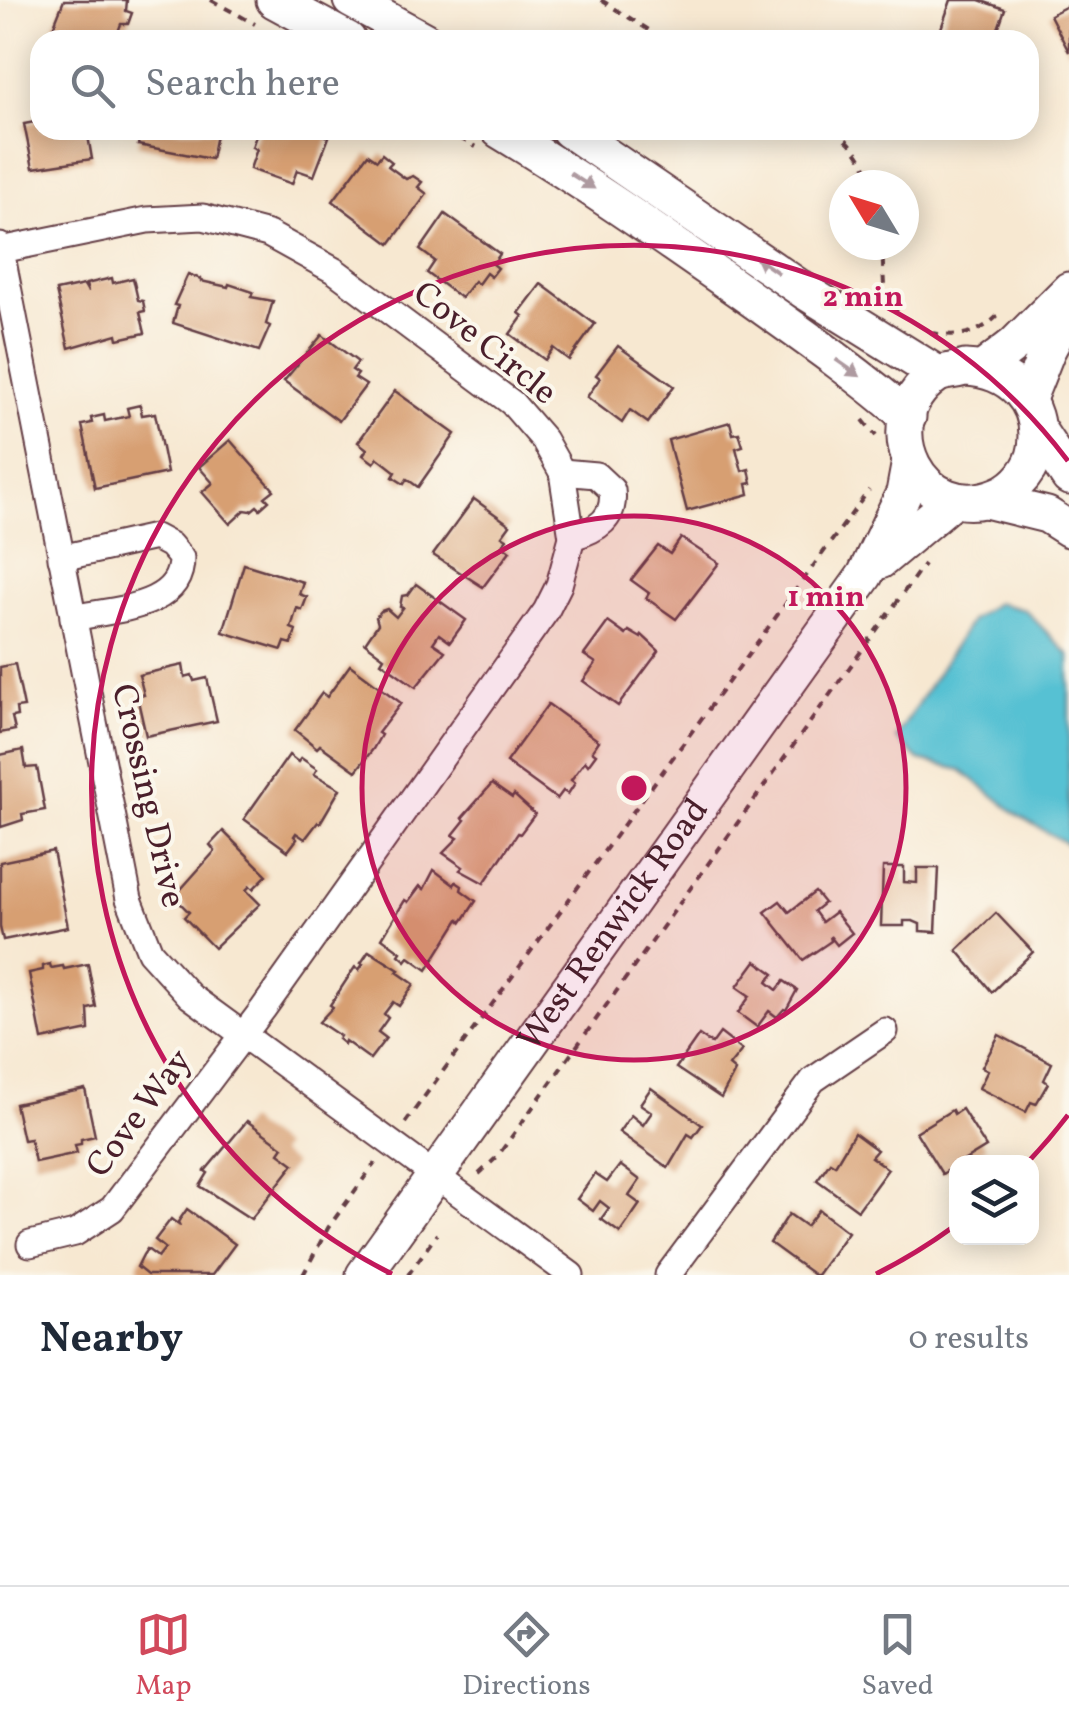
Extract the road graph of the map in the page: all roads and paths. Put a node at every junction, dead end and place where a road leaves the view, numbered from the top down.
1 (211, 0) edge
2 (351, 0) edge
3 (600, 0) edge
4 (271, 16) edge
5 (316, 30) edge
6 (406, 30) edge
7 (649, 30) edge
8 (515, 140) edge
9 (584, 140) edge
10 (846, 140) edge
11 (868, 170) edge
12 (0, 248) edge
13 (883, 260) edge
14 (1069, 290) edge
15 (1069, 310) edge
16 (903, 317) dead end
17 (983, 369) junction
18 (938, 374) junction
19 (1033, 415) junction
20 (908, 417) junction
21 (910, 461) junction
22 (562, 472) junction
23 (1069, 477) edge
24 (869, 490) dead end
25 (970, 500) junction
26 (1069, 529) edge
27 (572, 537) junction
28 (60, 558) junction
29 (926, 560) dead end
30 (865, 575) junction
31 (73, 618) junction
32 (886, 1031) dead end
33 (243, 1036) junction
34 (391, 1141) junction
35 (437, 1174) junction
36 (479, 1174) dead end
37 (437, 1234) dead end
38 (30, 1244) dead end
39 (304, 1275) edge
40 (364, 1275) edge
41 (408, 1275) edge
42 (572, 1275) edge
43 (668, 1275) edge

1 - 4 path
2 - 6 street
3 - 7 path
4 - 5 street
8 -> 20 street
18 -> 9 street
10 - 11 path
12 - 22 street, Cove Circle
12 - 28 street, Crossing Drive
13 - 16 path
14 - 17 street
15 - 19 street
17 - 18 street
17 - 19 street
18 - 20 street
19 - 23 street
19 - 25 street
20 - 21 street
21 - 25 street
21 - 30 street, West Renwick Road
22 - 27 street, Cove Circle
22 - 27 street
24 - 34 path
25 - 26 street
25 - 30 street, West Renwick Road
27 - 33 street, Cove Circle
28 - 31 street, Crossing Drive
28 - 31 street
29 - 36 path
30 - 35 street, West Renwick Road
31 - 33 street, Crossing Drive
32 - 43 street
33 - 34 street, Crossing Drive
33 - 38 street, Cove Way
34 - 35 street, Crossing Drive
34 - 39 path
35 - 40 street, West Renwick Road
35 - 42 street, Crossing Drive
37 - 41 path

